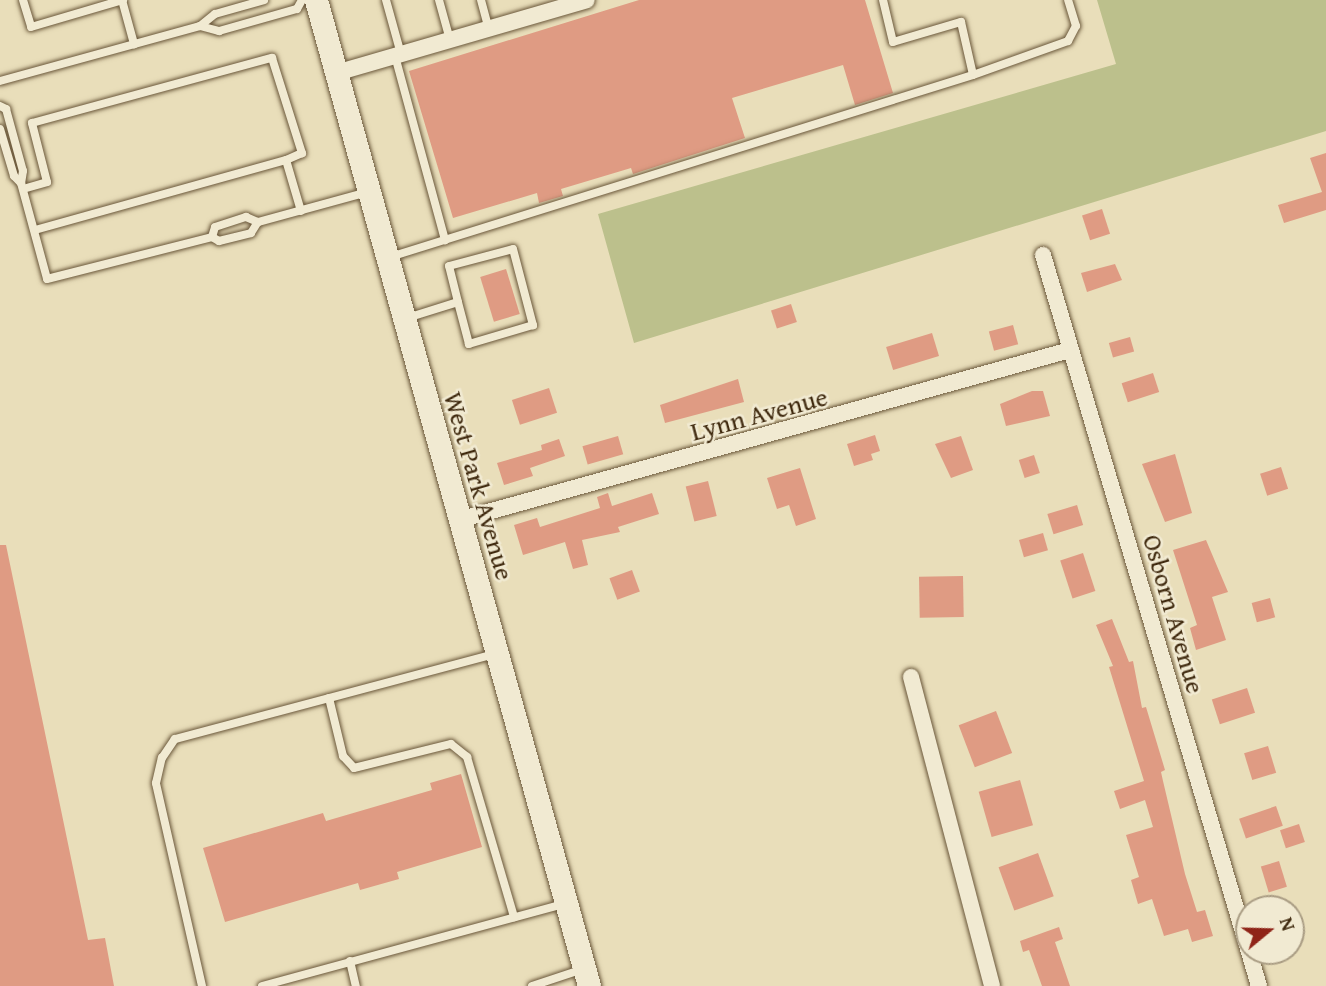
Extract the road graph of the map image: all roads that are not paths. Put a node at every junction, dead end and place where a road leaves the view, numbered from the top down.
1 (23, 0) edge
2 (123, 0) edge
3 (264, 0) edge
4 (302, 0) edge
5 (316, 0) edge
6 (386, 0) edge
7 (439, 0) edge
8 (481, 0) edge
9 (883, 0) edge
10 (1068, 0) edge
11 (578, 1) edge
12 (537, 7) edge
13 (200, 26) junction
14 (489, 29) junction
15 (450, 40) junction
16 (134, 44) junction
17 (398, 55) junction
18 (336, 73) junction
19 (973, 75) junction
20 (0, 80) edge
21 (0, 106) edge
22 (0, 129) edge
23 (286, 160) junction
24 (22, 186) junction
25 (368, 192) junction
26 (301, 211) junction
27 (258, 222) junction
28 (35, 230) junction
29 (212, 237) junction
30 (446, 240) junction
31 (1043, 255) dead end
32 (387, 258) junction
33 (458, 302) junction
34 (404, 319) junction
35 (1070, 350) junction
36 (459, 520) junction
37 (497, 653) junction
38 (911, 677) dead end
39 (328, 698) junction
40 (566, 903) junction
41 (513, 917) junction
42 (350, 961) junction
43 (587, 977) edge
44 (202, 986) edge
45 (262, 986) edge
46 (356, 986) edge
47 (532, 986) edge
48 (992, 986) edge
49 (1259, 986) edge

1 - 2 lane
2 - 16 lane
3 - 13 lane
4 - 13 lane
5 - 18 main road, West Park Avenue
6 - 17 lane
7 - 15 lane
8 - 14 lane
9 - 19 lane
10 - 19 lane
11 - 12 street
12 - 14 street
13 - 16 lane
14 - 15 street
15 - 17 street
16 - 20 lane
17 - 18 street
17 - 30 lane
18 - 25 main road, West Park Avenue
19 - 30 lane
21 - 24 lane
22 - 24 lane
23 - 24 lane
23 - 26 lane
23 - 28 lane
24 - 28 lane
25 - 26 lane
25 - 32 main road, West Park Avenue
26 - 27 lane
27 - 29 lane
27 - 29 lane
28 - 29 lane
30 - 32 lane
31 - 35 street, Osborn Avenue
32 - 34 main road, West Park Avenue
33 - 33 lane
33 - 34 lane
34 - 36 main road, West Park Avenue
35 - 36 street, Lynn Avenue
35 - 49 street, Osborn Avenue
36 - 37 main road, West Park Avenue
37 - 39 lane
37 - 40 main road, West Park Avenue
38 - 48 street
39 - 41 lane
39 - 44 lane
40 - 41 lane
40 - 43 main road, West Park Avenue
41 - 42 lane
42 - 45 lane
42 - 46 lane
43 - 47 lane

